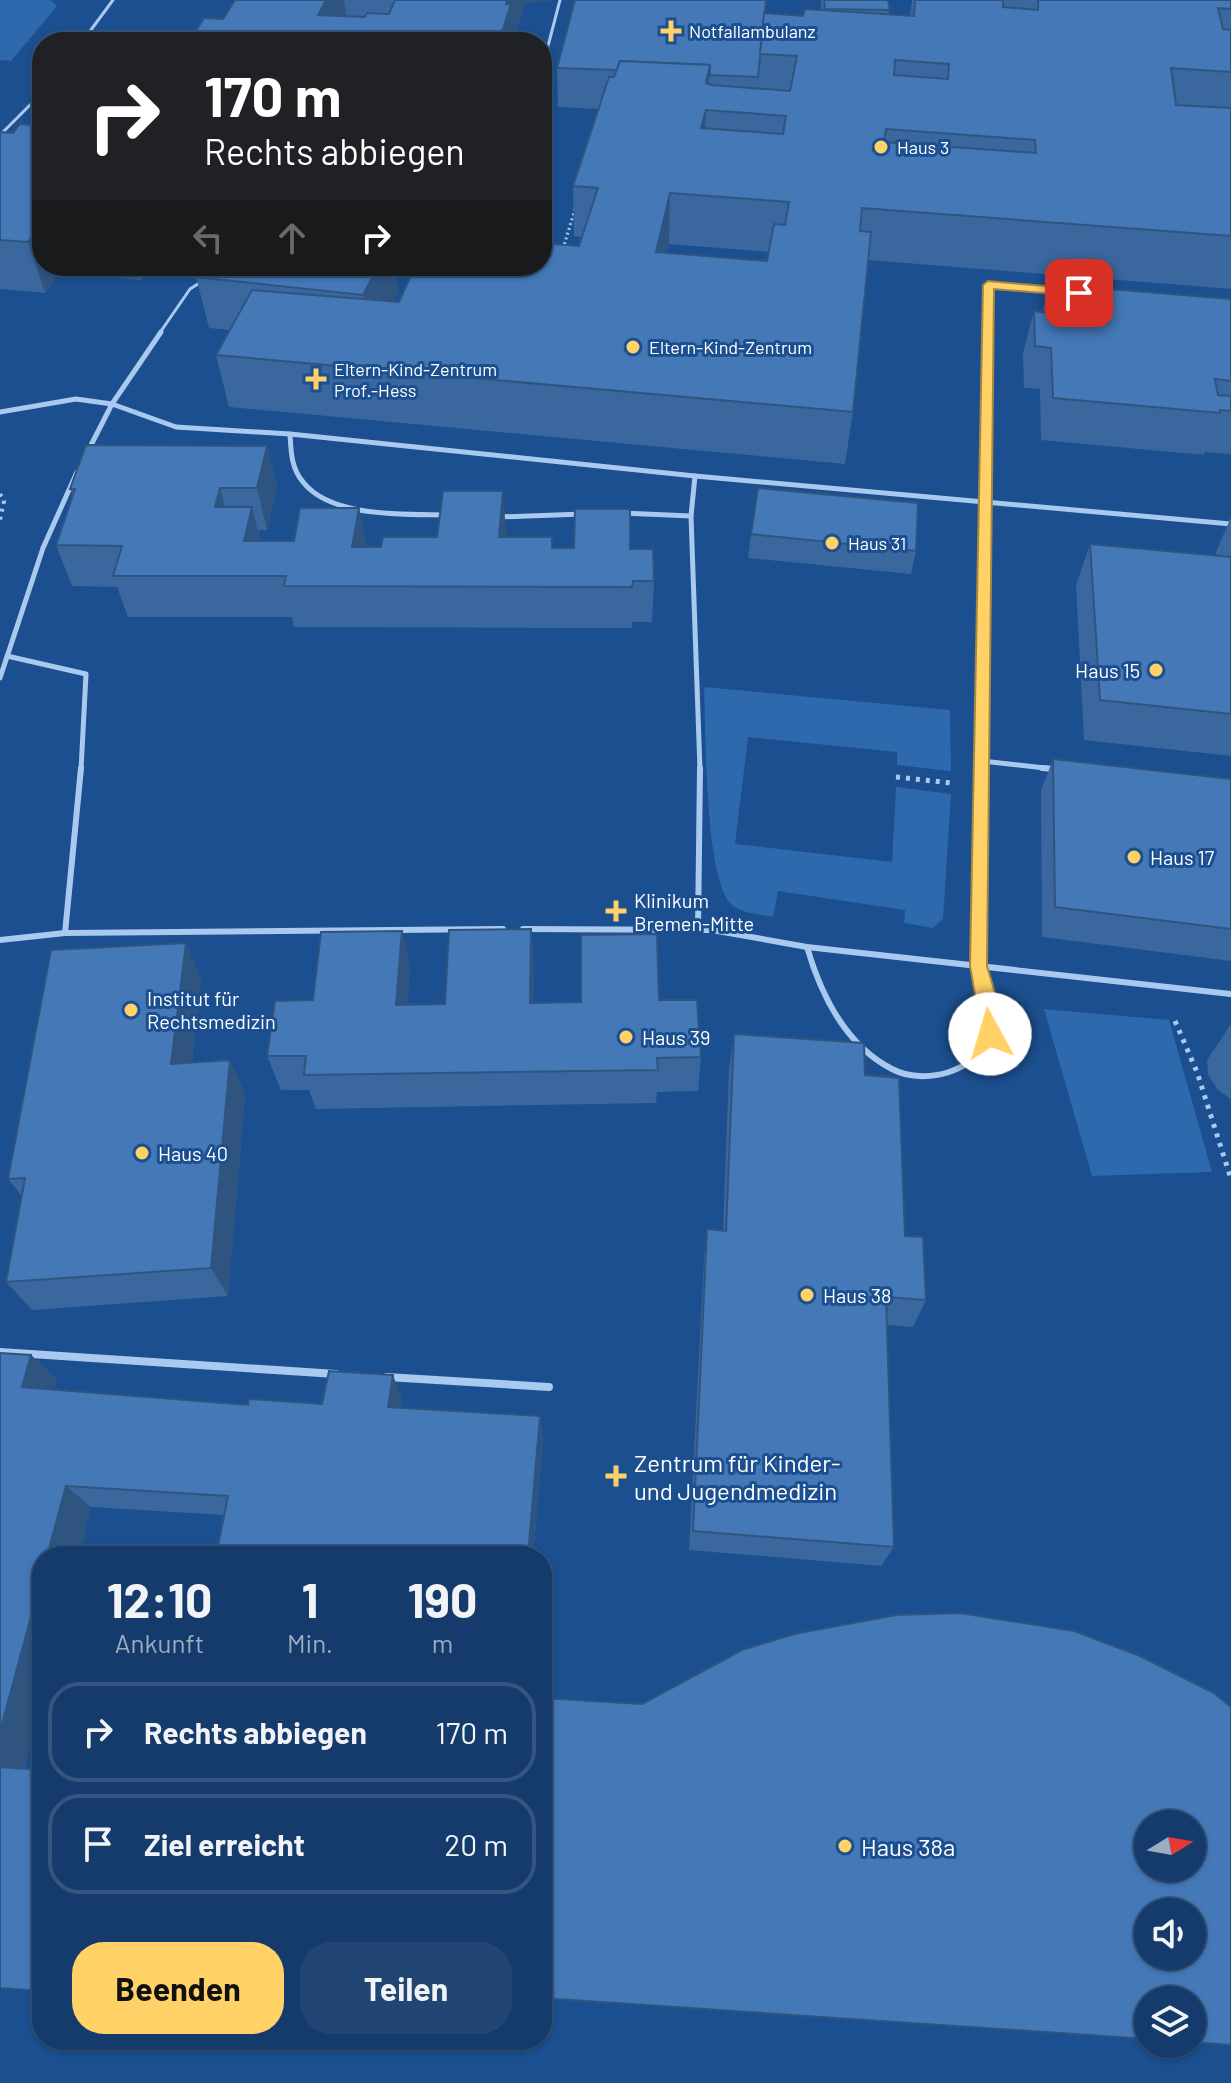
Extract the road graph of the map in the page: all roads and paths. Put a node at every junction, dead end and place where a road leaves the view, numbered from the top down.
1 (113, 0) edge
2 (560, 0) edge
3 (89, 32) edge
4 (552, 32) edge
5 (32, 103) edge
6 (0, 135) edge
7 (577, 201) edge
8 (560, 261) edge
9 (212, 276) edge
10 (1064, 291) edge
11 (112, 404) junction
12 (0, 412) edge
13 (290, 434) junction
14 (87, 453) edge
15 (80, 466) edge
16 (695, 476) junction
17 (0, 494) edge
18 (986, 501) junction
19 (607, 513) edge
20 (592, 514) edge
21 (453, 515) edge
22 (483, 516) edge
23 (691, 516) junction
24 (0, 520) edge
25 (1231, 524) edge
26 (7, 656) junction
27 (0, 678) edge
28 (982, 761) junction
29 (1060, 770) edge
30 (896, 777) dead end
31 (981, 786) junction
32 (698, 930) junction
33 (65, 933) junction
34 (0, 940) edge
35 (807, 947) junction
36 (978, 966) junction
37 (1161, 987) junction
38 (1231, 994) edge
39 (1228, 1164) edge
40 (1231, 1179) edge
41 (0, 1352) edge
42 (349, 1375) edge
43 (379, 1377) edge
44 (549, 1387) dead end

1 - 3 lane
2 - 4 lane
5 - 6 lane
7 - 8 path
9 - 11 lane
10 - 18 lane
11 - 12 lane
11 - 13 lane
11 - 14 lane
13 - 16 lane
13 - 21 lane
15 - 26 lane
16 - 18 lane
16 - 23 lane
17 - 24 path
18 - 25 lane
18 - 28 lane
19 - 23 lane
20 - 22 lane
23 - 32 lane
26 - 27 lane
26 - 33 lane
28 - 29 lane
28 - 31 lane
30 - 31 path
31 - 36 lane
32 - 33 lane
32 - 35 lane
33 - 34 lane
35 - 36 lane
35 - 36 lane
36 - 37 lane
37 - 38 lane
37 - 39 path
39 - 40 path
41 - 42 lane
43 - 44 lane

